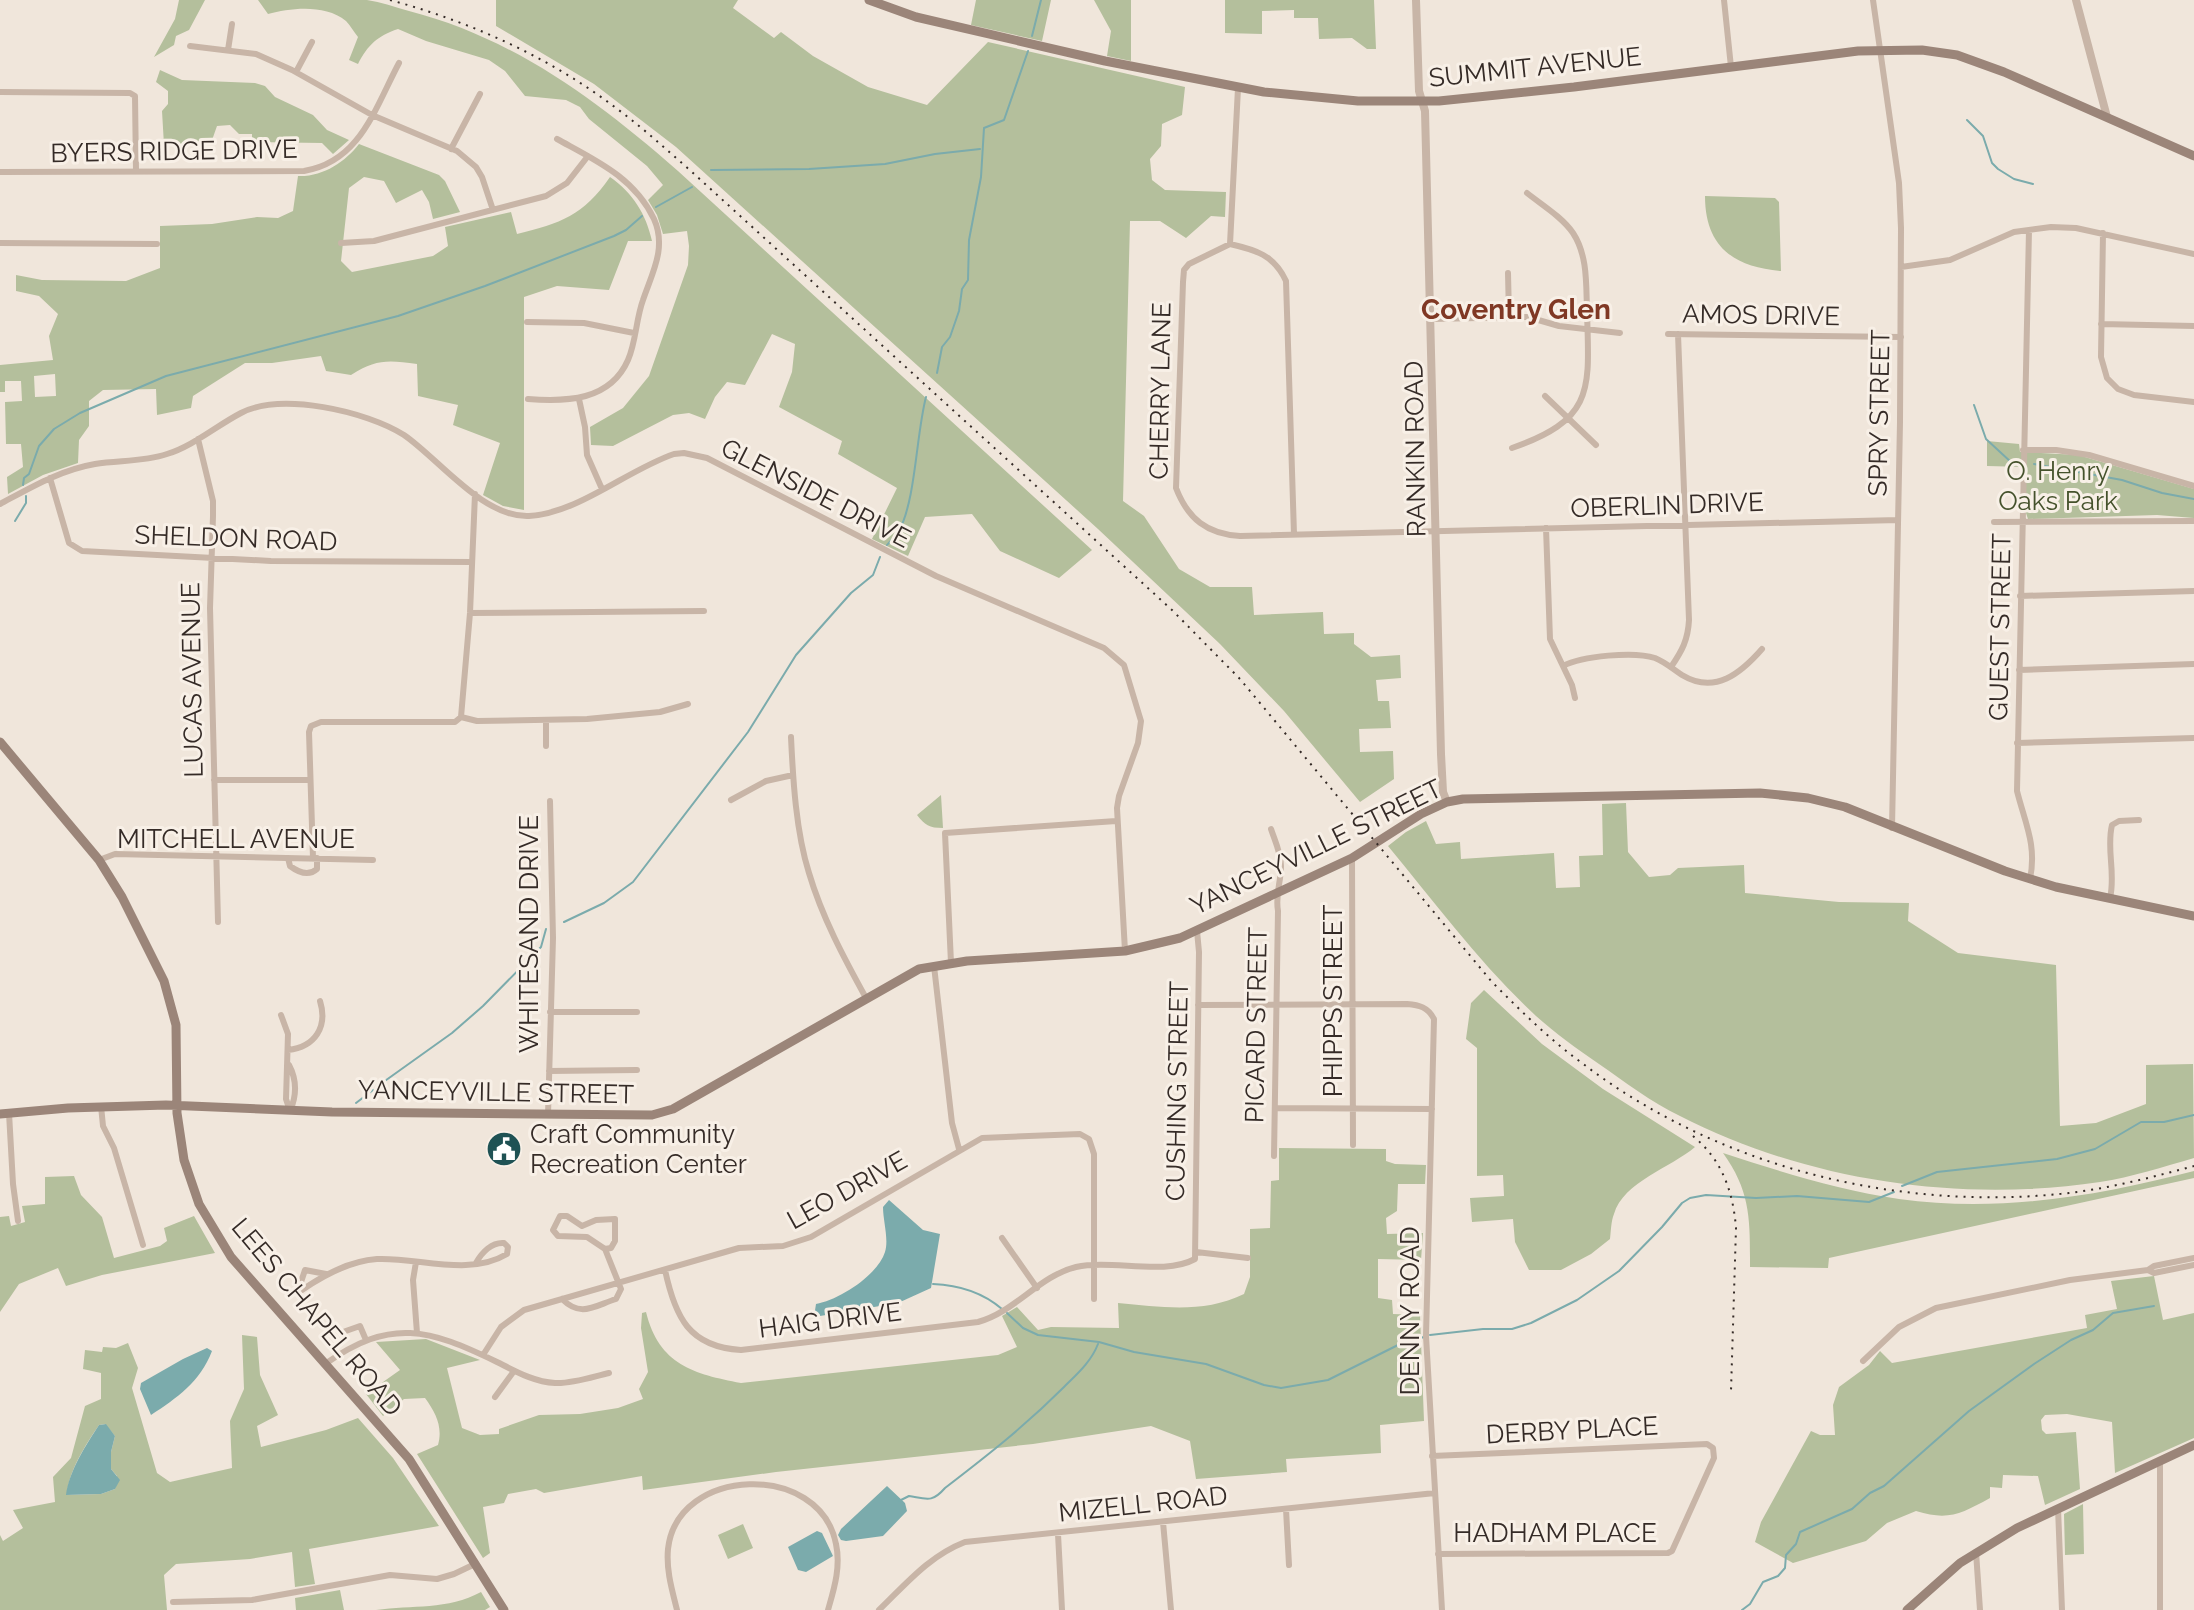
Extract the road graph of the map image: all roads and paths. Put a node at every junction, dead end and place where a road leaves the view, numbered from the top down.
1 (1416, 0) edge
2 (1724, 0) edge
3 (1873, 0) edge
4 (2076, 0) edge
5 (875, 1) edge
6 (232, 24) dead end
7 (312, 42) dead end
8 (190, 46) dead end
9 (1878, 49) junction
10 (228, 50) junction
11 (399, 63) dead end
12 (1731, 67) junction
13 (296, 72) junction
14 (1238, 88) junction
15 (2102, 90) junction
16 (0, 92) edge
17 (480, 94) dead end
18 (1423, 102) junction
19 (2082, 107) junction
20 (372, 115) junction
21 (2107, 117) junction
22 (557, 139) dead end
23 (451, 149) junction
24 (588, 156) junction
25 (2194, 156) edge
26 (136, 171) junction
27 (0, 172) edge
28 (1527, 193) dead end
29 (493, 210) junction
30 (2029, 230) junction
31 (2103, 233) junction
32 (0, 243) edge
33 (341, 243) dead end
34 (157, 244) dead end
35 (1230, 244) junction
36 (2194, 254) edge
37 (1901, 267) junction
38 (1508, 273) dead end
39 (1509, 316) junction
40 (1432, 319) junction
41 (527, 322) dead end
42 (2101, 324) junction
43 (2194, 326) edge
44 (1587, 330) junction
45 (634, 333) junction
46 (1620, 333) dead end
47 (1668, 334) dead end
48 (1678, 334) junction
49 (1901, 337) junction
50 (1545, 396) dead end
51 (528, 399) dead end
52 (579, 399) junction
53 (2194, 402) edge
54 (1568, 420) junction
55 (198, 439) junction
56 (1596, 445) dead end
57 (1512, 448) dead end
58 (2023, 450) junction
59 (50, 478) junction
60 (2194, 486) edge
61 (602, 489) junction
62 (475, 494) junction
63 (0, 504) edge
64 (1898, 520) junction
65 (2194, 521) edge
66 (1994, 522) dead end
67 (2022, 522) junction
68 (1685, 525) junction
69 (1546, 528) junction
70 (1437, 531) junction
71 (1294, 534) junction
72 (211, 559) junction
73 (472, 562) junction
74 (2194, 591) edge
75 (2020, 596) junction
76 (704, 611) dead end
77 (470, 613) junction
78 (1762, 649) dead end
79 (2194, 664) edge
80 (1563, 666) junction
81 (1671, 667) junction
82 (2019, 670) junction
83 (1575, 698) dead end
84 (688, 704) dead end
85 (461, 717) junction
86 (546, 721) junction
87 (791, 737) dead end
88 (2194, 738) edge
89 (0, 742) edge
90 (2017, 743) junction
91 (546, 746) dead end
92 (793, 775) junction
93 (214, 780) junction
94 (310, 780) junction
95 (731, 800) dead end
96 (550, 801) dead end
97 (1447, 802) junction
98 (2139, 820) dead end
99 (1116, 821) junction
100 (1892, 828) junction
101 (1271, 829) dead end
102 (217, 856) junction
103 (288, 858) junction
104 (315, 858) junction
105 (1352, 858) junction
106 (99, 860) junction
107 (373, 860) dead end
108 (2030, 879) junction
109 (1275, 895) junction
110 (2110, 898) junction
111 (2194, 916) edge
112 (218, 922) dead end
113 (1197, 931) junction
114 (1125, 951) junction
115 (951, 963) junction
116 (934, 966) junction
117 (866, 998) junction
118 (320, 1001) dead end
119 (1198, 1005) junction
120 (1277, 1005) junction
121 (1354, 1005) junction
122 (550, 1012) junction
123 (637, 1012) dead end
124 (281, 1015) dead end
125 (288, 1050) junction
126 (637, 1070) dead end
127 (549, 1071) junction
128 (176, 1105) junction
129 (101, 1106) junction
130 (1275, 1108) junction
131 (1353, 1108) junction
132 (1432, 1109) junction
133 (290, 1111) junction
134 (4, 1114) edge
135 (548, 1115) junction
136 (1353, 1145) dead end
137 (959, 1149) junction
138 (1274, 1156) dead end
139 (18, 1221) dead end
140 (588, 1225) junction
141 (587, 1237) junction
142 (1002, 1238) dead end
143 (143, 1245) dead end
144 (605, 1249) junction
145 (1196, 1252) junction
146 (1248, 1258) dead end
147 (2194, 1258) edge
148 (416, 1262) junction
149 (476, 1263) junction
150 (1094, 1264) junction
151 (2194, 1265) edge
152 (665, 1270) junction
153 (2148, 1270) junction
154 (326, 1274) junction
155 (619, 1283) junction
156 (1037, 1288) junction
157 (562, 1299) junction
158 (1094, 1299) dead end
159 (343, 1332) dead end
160 (417, 1333) junction
161 (366, 1340) junction
162 (483, 1355) junction
163 (1863, 1361) dead end
164 (325, 1364) junction
165 (514, 1371) junction
166 (609, 1373) dead end
167 (495, 1397) dead end
168 (2194, 1445) edge
169 (1432, 1456) junction
170 (2160, 1461) junction
171 (1435, 1493) junction
172 (2058, 1508) junction
173 (1286, 1509) junction
174 (1163, 1522) junction
175 (1058, 1534) junction
176 (1672, 1551) joint
177 (1976, 1552) junction
178 (1438, 1554) junction
179 (475, 1564) junction
180 (1289, 1565) dead end
181 (203, 1600) junction
182 (173, 1602) dead end
183 (204, 1610) edge
184 (504, 1610) edge
185 (677, 1610) edge
186 (828, 1610) edge
187 (879, 1610) edge
188 (1062, 1610) edge
189 (1171, 1610) edge
190 (1442, 1610) edge
191 (1907, 1610) edge
192 (1980, 1610) edge
193 (2062, 1610) edge
194 (2160, 1610) edge

1 - 18 street, RANKIN ROAD
2 - 12 street
3 - 9 street, SPRY STREET
4 - 15 street
5 - 14 main road, SUMMIT AVENUE
6 - 10 street
7 - 13 street
8 - 10 street
9 - 12 main road, SUMMIT AVENUE
9 - 19 main road, SUMMIT AVENUE
9 - 37 street, SPRY STREET
10 - 13 street
11 - 20 street, BYERS RIDGE DRIVE
12 - 18 main road, SUMMIT AVENUE
13 - 20 street
14 - 18 main road, SUMMIT AVENUE
14 - 35 street
15 - 19 street
15 - 21 street
16 - 26 street
17 - 23 street
18 - 40 street, RANKIN ROAD
19 - 21 main road, SUMMIT AVENUE
20 - 23 street
20 - 26 street, BYERS RIDGE DRIVE
21 - 25 main road, SUMMIT AVENUE
22 - 24 street
23 - 29 street
24 - 29 street
24 - 45 street
26 - 27 street, BYERS RIDGE DRIVE
28 - 44 street
29 - 33 street
30 - 31 street
30 - 37 street
30 - 58 street, GUEST STREET
31 - 36 street
31 - 42 street
32 - 34 street
35 - 71 street
35 - 71 street, CHERRY LANE
37 - 49 street, SPRY STREET
38 - 39 street
39 - 40 street
39 - 44 street
40 - 70 street, RANKIN ROAD
41 - 45 street
42 - 43 street
42 - 53 street
44 - 46 street
44 - 54 street
45 - 52 street
47 - 48 street, AMOS DRIVE
48 - 49 street, AMOS DRIVE
48 - 68 street
49 - 64 street, SPRY STREET
50 - 54 street
51 - 52 street
52 - 61 street
54 - 56 street
54 - 57 street
55 - 59 street, GLENSIDE DRIVE
55 - 62 street, GLENSIDE DRIVE
55 - 72 street, LUCAS AVENUE
58 - 60 street
58 - 67 street, GUEST STREET
59 - 63 street, GLENSIDE DRIVE
59 - 72 street, SHELDON ROAD
61 - 62 street, GLENSIDE DRIVE
61 - 99 street, GLENSIDE DRIVE
62 - 73 street
64 - 68 street, OBERLIN DRIVE
64 - 100 street, SPRY STREET
65 - 67 street
66 - 67 street
67 - 75 street, GUEST STREET
68 - 69 street, OBERLIN DRIVE
68 - 81 street
69 - 70 street, OBERLIN DRIVE
69 - 80 street
70 - 71 street, CHERRY LANE
70 - 97 street, RANKIN ROAD
72 - 73 street, SHELDON ROAD
72 - 93 street, LUCAS AVENUE
73 - 77 street
74 - 75 street
75 - 82 street, GUEST STREET
76 - 77 street
77 - 85 street
78 - 81 street
79 - 82 street
80 - 81 street
80 - 83 street
82 - 90 street, GUEST STREET
84 - 86 street
85 - 86 street
85 - 94 street
86 - 91 street
87 - 92 street
88 - 90 street
89 - 106 main road, LEES CHAPEL ROAD
90 - 108 street, GUEST STREET
92 - 95 street
92 - 117 street
93 - 94 street
93 - 102 street, LUCAS AVENUE
94 - 104 street
96 - 122 street, WHITESAND DRIVE
97 - 100 main road, YANCEYVILLE STREET
97 - 105 main road, YANCEYVILLE STREET
98 - 110 street
99 - 114 street, GLENSIDE DRIVE
99 - 115 street
100 - 108 main road, YANCEYVILLE STREET
101 - 109 street, PICARD STREET
102 - 103 street, MITCHELL AVENUE
102 - 106 street, MITCHELL AVENUE
102 - 112 street, LUCAS AVENUE
103 - 104 street, MITCHELL AVENUE
103 - 104 street
104 - 107 street, MITCHELL AVENUE
105 - 109 main road, YANCEYVILLE STREET
105 - 121 street, PHIPPS STREET
106 - 128 main road, LEES CHAPEL ROAD
108 - 110 main road, YANCEYVILLE STREET
109 - 113 main road, YANCEYVILLE STREET
109 - 120 street, PICARD STREET
110 - 111 main road, YANCEYVILLE STREET
113 - 114 main road, YANCEYVILLE STREET
113 - 119 street, CUSHING STREET
114 - 115 main road, YANCEYVILLE STREET
115 - 116 main road, YANCEYVILLE STREET
116 - 117 main road, YANCEYVILLE STREET
116 - 137 street
117 - 135 main road, YANCEYVILLE STREET
118 - 125 street
119 - 120 street
119 - 145 street, CUSHING STREET
120 - 121 street
120 - 130 street, PICARD STREET
121 - 131 street, PHIPPS STREET
121 - 132 street, DENNY ROAD
122 - 123 street
122 - 127 street, WHITESAND DRIVE
124 - 125 street
125 - 133 street
126 - 127 street
127 - 135 street, WHITESAND DRIVE
128 - 129 main road, YANCEYVILLE STREET
128 - 133 main road, YANCEYVILLE STREET
128 - 164 main road, LEES CHAPEL ROAD
129 - 134 main road, YANCEYVILLE STREET
129 - 143 street
130 - 131 street
130 - 138 street, PICARD STREET
131 - 132 street
131 - 136 street, PHIPPS STREET
132 - 169 street, DENNY ROAD
133 - 135 main road, YANCEYVILLE STREET
134 - 139 street
137 - 150 street, LEO DRIVE
137 - 152 street, LEO DRIVE
140 - 141 street
140 - 141 street
140 - 144 street
141 - 144 street
142 - 156 street
144 - 155 street
145 - 146 street
145 - 150 street, HAIG DRIVE
147 - 153 street
148 - 149 street
148 - 154 street
148 - 160 street
149 - 149 street
150 - 156 street, HAIG DRIVE
150 - 158 street, LEO DRIVE
151 - 153 street
152 - 155 street, LEO DRIVE
152 - 156 street, HAIG DRIVE
153 - 163 street
154 - 154 street
155 - 157 street, LEO DRIVE
155 - 157 street
157 - 162 street, LEO DRIVE
159 - 161 street
160 - 161 street
160 - 162 street
161 - 164 street
162 - 165 street
164 - 179 main road, LEES CHAPEL ROAD
165 - 166 street
165 - 167 street
168 - 170 main road
169 - 171 street, DENNY ROAD
169 - 176 street, DERBY PLACE
170 - 172 main road
170 - 194 street
171 - 173 street, MIZELL ROAD
171 - 178 street, DENNY ROAD
172 - 177 main road
172 - 193 street
173 - 174 street, MIZELL ROAD
173 - 180 street
174 - 175 street, MIZELL ROAD
174 - 189 street
175 - 187 street, MIZELL ROAD
175 - 188 street
176 - 178 street, HADHAM PLACE
177 - 191 main road
177 - 192 street
178 - 190 street, DENNY ROAD
179 - 181 street
179 - 184 main road, LEES CHAPEL ROAD
181 - 182 street
181 - 183 street
185 - 186 street

